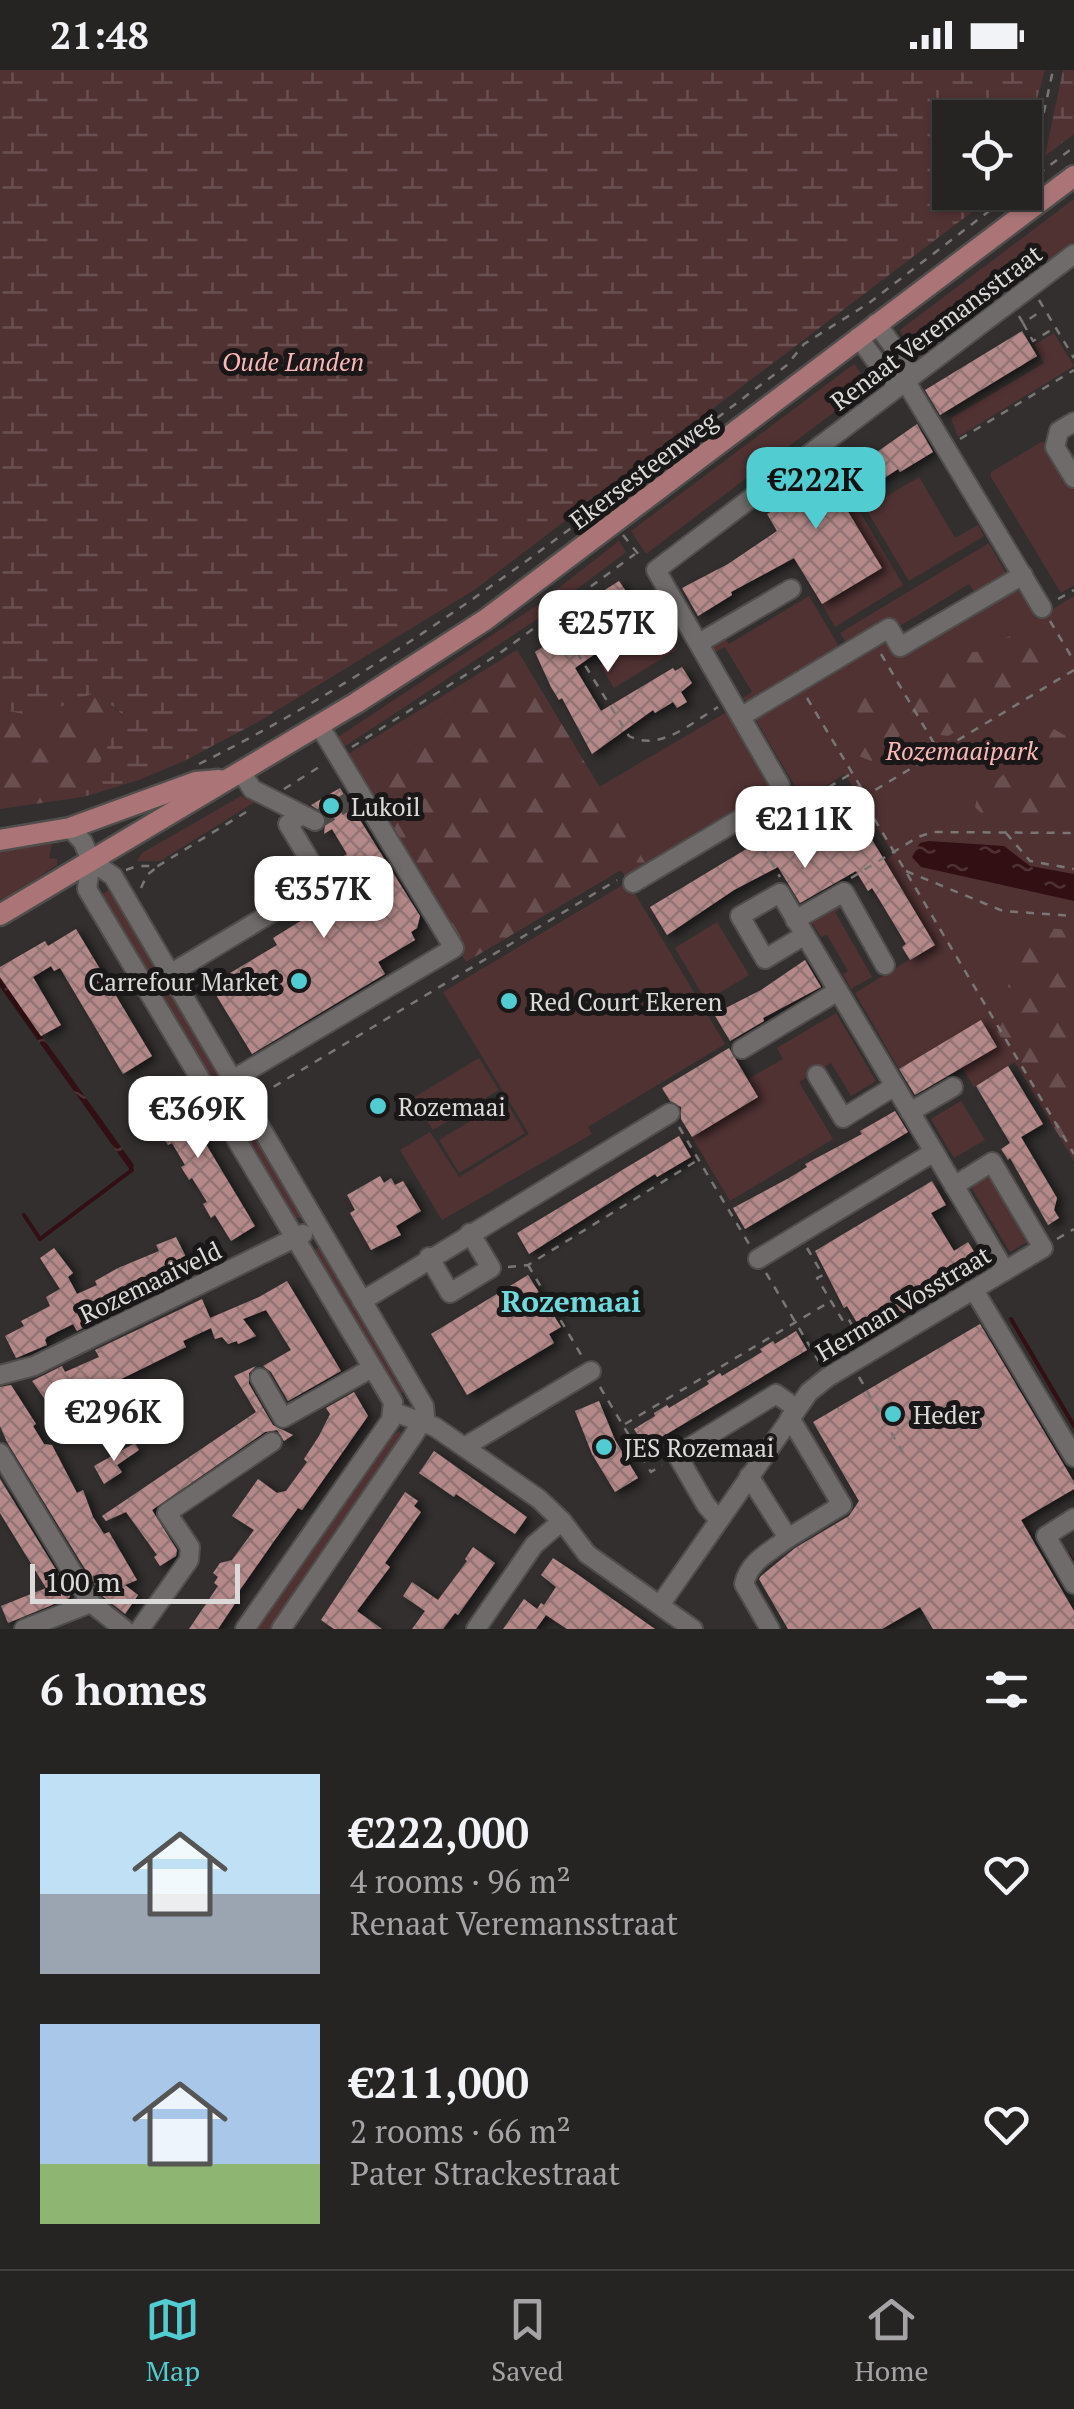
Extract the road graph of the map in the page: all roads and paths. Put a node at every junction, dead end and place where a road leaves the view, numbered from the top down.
1 (1052, 70) edge
2 (1042, 115) edge
3 (1074, 147) edge
4 (1042, 171) edge
5 (1073, 177) edge
6 (991, 210) edge
7 (1024, 210) edge
8 (1023, 215) junction
9 (1074, 254) edge
10 (1031, 286) junction
11 (1045, 309) junction
12 (1017, 312) dead end
13 (1023, 322) junction
14 (876, 323) junction
15 (1056, 328) junction
16 (858, 336) junction
17 (1074, 344) edge
18 (1068, 348) junction
19 (1074, 358) edge
20 (1074, 370) edge
21 (906, 382) junction
22 (1074, 422) edge
23 (946, 448) junction
24 (1074, 478) edge
25 (615, 523) junction
26 (1023, 575) junction
27 (534, 583) junction
28 (791, 589) dead end
29 (1074, 590) edge
30 (1042, 608) junction
31 (552, 614) junction
32 (871, 639) junction
33 (699, 643) junction
34 (1074, 661) edge
35 (1074, 670) edge
36 (798, 683) junction
37 (732, 699) junction
38 (742, 716) junction
39 (319, 725) junction
40 (939, 752) junction
41 (338, 756) junction
42 (197, 765) dead end
43 (852, 773) junction
44 (235, 775) junction
45 (866, 796) junction
46 (268, 798) junction
47 (70, 828) junction
48 (1005, 832) junction
49 (1074, 833) edge
50 (0, 840) edge
51 (894, 851) junction
52 (91, 861) junction
53 (1074, 868) edge
54 (905, 870) junction
55 (113, 876) junction
56 (633, 883) joint
57 (844, 892) junction
58 (780, 893) junction
59 (0, 915) edge
60 (1074, 916) edge
61 (800, 928) junction
62 (886, 964) dead end
63 (170, 974) junction
64 (838, 991) junction
65 (742, 1049) dead end
66 (817, 1075) dead end
67 (232, 1080) junction
68 (895, 1086) junction
69 (953, 1087) dead end
70 (246, 1104) junction
71 (910, 1112) junction
72 (670, 1113) dead end
73 (934, 1152) junction
74 (1074, 1154) edge
75 (698, 1160) dead end
76 (954, 1186) junction
77 (318, 1225) junction
78 (1074, 1229) edge
79 (470, 1233) junction
80 (799, 1234) junction
81 (295, 1239) junction
82 (1043, 1248) junction
83 (429, 1258) junction
84 (758, 1259) dead end
85 (492, 1268) junction
86 (1005, 1270) junction
87 (974, 1290) junction
88 (362, 1301) junction
89 (831, 1301) junction
90 (868, 1353) junction
91 (850, 1364) junction
92 (372, 1368) junction
93 (591, 1371) dead end
94 (0, 1375) edge
95 (260, 1378) dead end
96 (394, 1412) junction
97 (793, 1414) junction
98 (422, 1421) junction
99 (624, 1425) dead end
100 (272, 1442) dead end
101 (466, 1446) junction
102 (0, 1453) edge
103 (1074, 1457) edge
104 (906, 1458) dead end
105 (749, 1476) junction
106 (1074, 1518) edge
107 (719, 1520) junction
108 (562, 1521) junction
109 (788, 1538) junction
110 (1074, 1584) edge
111 (91, 1603) junction
112 (660, 1605) junction
113 (673, 1623) edge
114 (24, 1629) edge
115 (124, 1629) edge
116 (140, 1629) edge
117 (245, 1629) edge
118 (282, 1629) edge
119 (476, 1629) edge
120 (693, 1629) edge
121 (770, 1629) edge

1 - 2 path
3 - 4 path
5 - 8 main road, Ekersesteenweg
6 - 42 path
7 - 8 path
8 - 14 main road, Ekersesteenweg
9 - 10 street, Renaat Veremansstraat
10 - 11 path
10 - 21 street, Renaat Veremansstraat
11 - 13 path
11 - 15 path
12 - 13 path
13 - 15 path
14 - 16 main road, Ekersesteenweg
14 - 21 street
15 - 18 path
16 - 21 street
16 - 25 main road, Ekersesteenweg
17 - 18 path
18 - 19 path
20 - 23 path
21 - 23 street
21 - 33 street, Renaat Veremansstraat
22 - 24 street
23 - 26 street
25 - 27 main road, Ekersesteenweg
25 - 31 path
26 - 30 street
26 - 32 street
27 - 31 path
27 - 39 main road, Ekersesteenweg
28 - 33 street
29 - 30 path
30 - 34 path
31 - 37 path
31 - 41 path
32 - 36 street
32 - 40 path
33 - 37 street, Renaat Veremansstraat
35 - 40 path
36 - 38 street
36 - 43 path
37 - 38 street, Renaat Veremansstraat
38 - 56 street, Renaat Veremansstraat
39 - 41 street
39 - 44 main road, Ekersesteenweg
40 - 45 path
41 - 46 path
41 - 67 street
43 - 45 path
43 - 58 path
44 - 46 street
44 - 47 main road, Ekersesteenweg
44 - 52 main road, Ekersesteenweg
45 - 51 path
46 - 55 path
46 - 63 street
47 - 50 main road, Ekersesteenweg
47 - 52 street
48 - 49 path
48 - 51 path
48 - 53 path
51 - 54 path
51 - 57 path
52 - 55 street
52 - 59 main road, Ekersesteenweg
52 - 81 street
54 - 60 path
54 - 74 path
55 - 63 street
56 - 70 path
57 - 61 street
57 - 62 street
58 - 61 street
58 - 61 street
61 - 64 street
63 - 67 street
64 - 65 street
64 - 68 street
66 - 68 street
67 - 70 street
68 - 71 street
69 - 71 street
70 - 77 street
71 - 73 street
72 - 79 street
73 - 76 street
73 - 80 street
75 - 85 path
76 - 82 street
76 - 86 street
77 - 81 street, Rozemaaiveld
77 - 88 street
78 - 82 path
79 - 83 street
79 - 85 street
80 - 84 street
80 - 89 path
81 - 92 street
81 - 94 street, Rozemaaiveld
82 - 86 street, Herman Vosstraat
83 - 85 street
83 - 88 street
86 - 87 street, Herman Vosstraat
87 - 90 street, Herman Vosstraat
87 - 103 street
88 - 98 street
89 - 90 path
89 - 99 path
90 - 91 street, Herman Vosstraat
91 - 97 street, Herman Vosstraat
91 - 104 path
92 - 95 street
92 - 96 street
93 - 101 street
96 - 98 street
96 - 117 street
97 - 105 street, Herman Vosstraat
97 - 107 street
97 - 109 street
98 - 101 street
98 - 118 street
100 - 116 street
101 - 108 street
102 - 111 street
105 - 107 street, Herman Vosstraat
105 - 109 street
106 - 110 street
107 - 112 street, Herman Vosstraat
108 - 112 street
108 - 119 street
109 - 121 street
111 - 114 street
111 - 115 street
112 - 113 street
113 - 120 street

